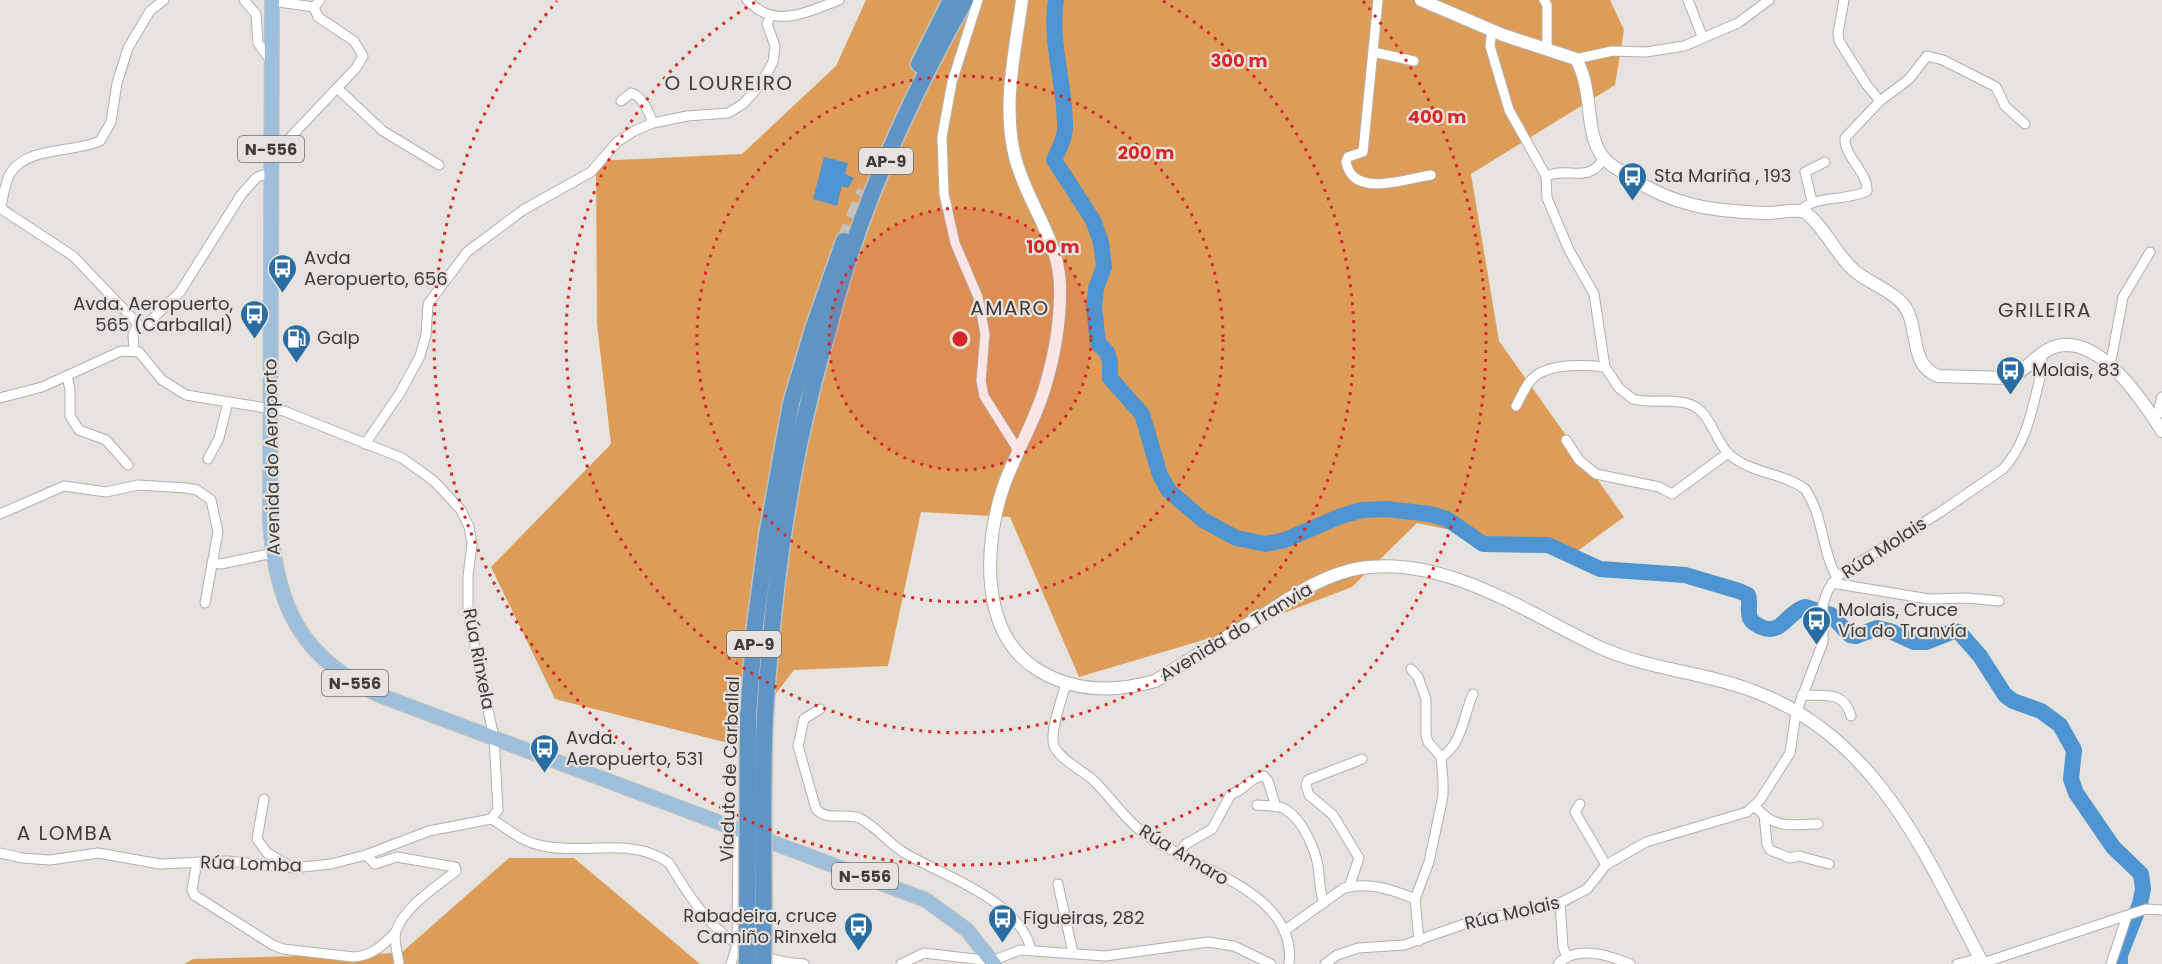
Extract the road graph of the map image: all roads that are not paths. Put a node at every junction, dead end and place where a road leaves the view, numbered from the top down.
1 (164, 0) edge
2 (244, 0) edge
3 (272, 0) edge
4 (747, 0) edge
5 (839, 0) edge
6 (951, 0) edge
7 (965, 0) edge
8 (978, 0) edge
9 (1022, 0) edge
10 (1378, 0) edge
11 (1421, 0) edge
12 (1544, 0) edge
13 (1688, 0) edge
14 (1769, 0) edge
15 (1844, 0) edge
16 (317, 4) edge
17 (770, 16) junction
18 (1492, 30) junction
19 (1702, 36) junction
20 (1547, 50) junction
21 (1373, 52) junction
22 (1576, 58) junction
23 (1414, 61) dead end
24 (271, 62) junction
25 (337, 88) junction
26 (621, 101) dead end
27 (1880, 101) junction
28 (894, 121) dead end
29 (653, 123) junction
30 (2025, 124) dead end
31 (271, 146) junction
32 (1604, 158) junction
33 (1825, 162) dead end
34 (439, 165) dead end
35 (1431, 175) dead end
36 (271, 176) junction
37 (1546, 176) junction
38 (1812, 201) junction
39 (0, 208) edge
40 (1800, 211) junction
41 (844, 241) tunnel mouth
42 (2150, 252) dead end
43 (139, 325) junction
44 (821, 330) junction
45 (134, 350) junction
46 (2041, 355) junction
47 (2109, 363) junction
48 (1605, 367) junction
49 (67, 376) junction
50 (0, 398) edge
51 (2162, 398) edge
52 (228, 402) junction
53 (1516, 406) dead end
54 (270, 408) junction
55 (2162, 412) edge
56 (2162, 431) edge
57 (1566, 440) dead end
58 (365, 444) junction
59 (1018, 450) junction
60 (1728, 453) junction
61 (208, 459) dead end
62 (128, 465) dead end
63 (0, 514) edge
64 (273, 554) junction
65 (213, 562) junction
66 (1834, 581) junction
67 (1999, 601) dead end
68 (205, 603) dead end
69 (1411, 669) dead end
70 (1066, 684) junction
71 (1473, 694) dead end
72 (1802, 695) junction
73 (820, 710) dead end
74 (1796, 713) junction
75 (1851, 716) dead end
76 (494, 738) junction
77 (1441, 757) junction
78 (1362, 759) dead end
79 (264, 799) dead end
80 (1581, 804) dead end
81 (1257, 805) dead end
82 (1754, 806) junction
83 (1276, 807) junction
84 (1764, 815) junction
85 (493, 816) junction
86 (1818, 824) dead end
87 (738, 829) junction
88 (1179, 852) junction
89 (0, 853) edge
90 (366, 855) junction
91 (197, 862) junction
92 (1829, 864) dead end
93 (1606, 865) junction
94 (293, 868) junction
95 (1058, 884) dead end
96 (1349, 887) junction
97 (1415, 899) junction
98 (1324, 903) junction
99 (1560, 903) junction
100 (2162, 910) edge
101 (2131, 914) junction
102 (1284, 931) junction
103 (395, 933) junction
104 (1419, 941) junction
105 (737, 945) junction
106 (1031, 949) junction
107 (1073, 953) junction
108 (1567, 957) junction
109 (993, 962) edge
110 (1982, 962) edge
111 (399, 964) edge
112 (732, 964) edge
113 (747, 964) edge
114 (763, 964) edge
115 (804, 964) edge
116 (902, 964) edge
117 (1271, 964) edge
118 (1289, 964) edge
119 (1325, 964) edge
120 (1558, 964) edge
121 (1630, 964) edge
122 (1957, 964) edge
123 (2111, 964) edge

1 - 39 street
2 - 24 street
3 - 16 street
3 - 24 main road, Avenida do Aeroporto / N-556
4 - 17 street
5 - 17 street
6 - 28 highway, AP-9
7 - 44 highway, AP-9
8 - 59 street
9 - 59 main road, Avenida do Tranvia
10 - 21 street
11 - 18 main road
12 - 20 street
13 - 19 street
14 - 19 street
15 - 27 street
16 - 25 street
17 - 29 street
18 - 20 main road
18 - 37 street
19 - 22 street
20 - 22 main road
21 - 23 street
21 - 35 street
22 - 32 main road
24 - 31 main road, Avenida do Aeroporto / N-556
25 - 31 street
25 - 34 street
26 - 29 street
27 - 30 street
27 - 38 street
29 - 58 street
31 - 36 main road, Avenida do Aeroporto / N-556
32 - 37 street
32 - 40 main road
33 - 38 street
36 - 43 street
36 - 54 main road, Avenida do Aeroporto / N-556
37 - 48 street
38 - 40 street
39 - 43 street
40 - 46 main road
41 - 44 highway, AP-9
42 - 47 street
43 - 45 street
44 - 113 highway, Viaduto de Carballal / AP-9, bridge
44 - 114 highway, Viaduto de Carballal / AP-9, bridge
45 - 49 street
45 - 52 street, Rúa Rinxela
46 - 47 main road
46 - 66 street, Rúa Molais
47 - 56 main road
48 - 53 street
48 - 60 street
49 - 50 street
49 - 62 street
51 - 55 street
52 - 54 street, Rúa Rinxela
52 - 61 street
54 - 58 street, Rúa Rinxela
54 - 64 main road, Avenida do Aeroporto / N-556
57 - 60 street
58 - 76 street, Rúa Rinxela
59 - 70 main road, Avenida do Tranvia
60 - 66 street
63 - 65 street
64 - 65 street
64 - 76 main road, Avenida do Aeroporto / N-556
65 - 68 street
66 - 67 street
66 - 72 street, Rúa Molais
69 - 77 street
70 - 74 main road, Avenida do Tranvia
70 - 88 street, Rúa Amaro
71 - 77 street
72 - 74 street, Rúa Molais
72 - 75 street
73 - 106 street
74 - 82 street, Rúa Molais
74 - 110 main road, Avenida do Tranvia
76 - 85 street, Rúa Rinxela
76 - 87 main road, Avenida do Aeroporto / N-556
77 - 97 street
78 - 96 street
79 - 94 street
80 - 93 street
81 - 83 street
82 - 84 street
82 - 93 street, Rúa Molais
83 - 88 street
83 - 98 street
84 - 86 street
84 - 92 street
85 - 90 street, Rúa Lomba
85 - 105 street
87 - 105 street
87 - 109 main road, Avenida do Aeroporto / N-556
88 - 102 street, Rúa Amaro
89 - 91 street, Rúa Lomba
90 - 94 street, Rúa Lomba
90 - 103 street
91 - 94 street, Rúa Lomba
91 - 103 street
93 - 99 street, Rúa Molais
95 - 107 street
96 - 97 street
96 - 98 street
97 - 104 street
98 - 102 street
99 - 104 street, Rúa Molais
99 - 108 street
100 - 101 street
101 - 110 street
101 - 123 street
102 - 118 street, Rúa Amaro
103 - 111 street
104 - 119 street, Rúa Molais
105 - 112 street
105 - 115 street
106 - 107 street
106 - 109 street
107 - 117 street
108 - 120 street
108 - 121 street
109 - 116 street
110 - 122 street

